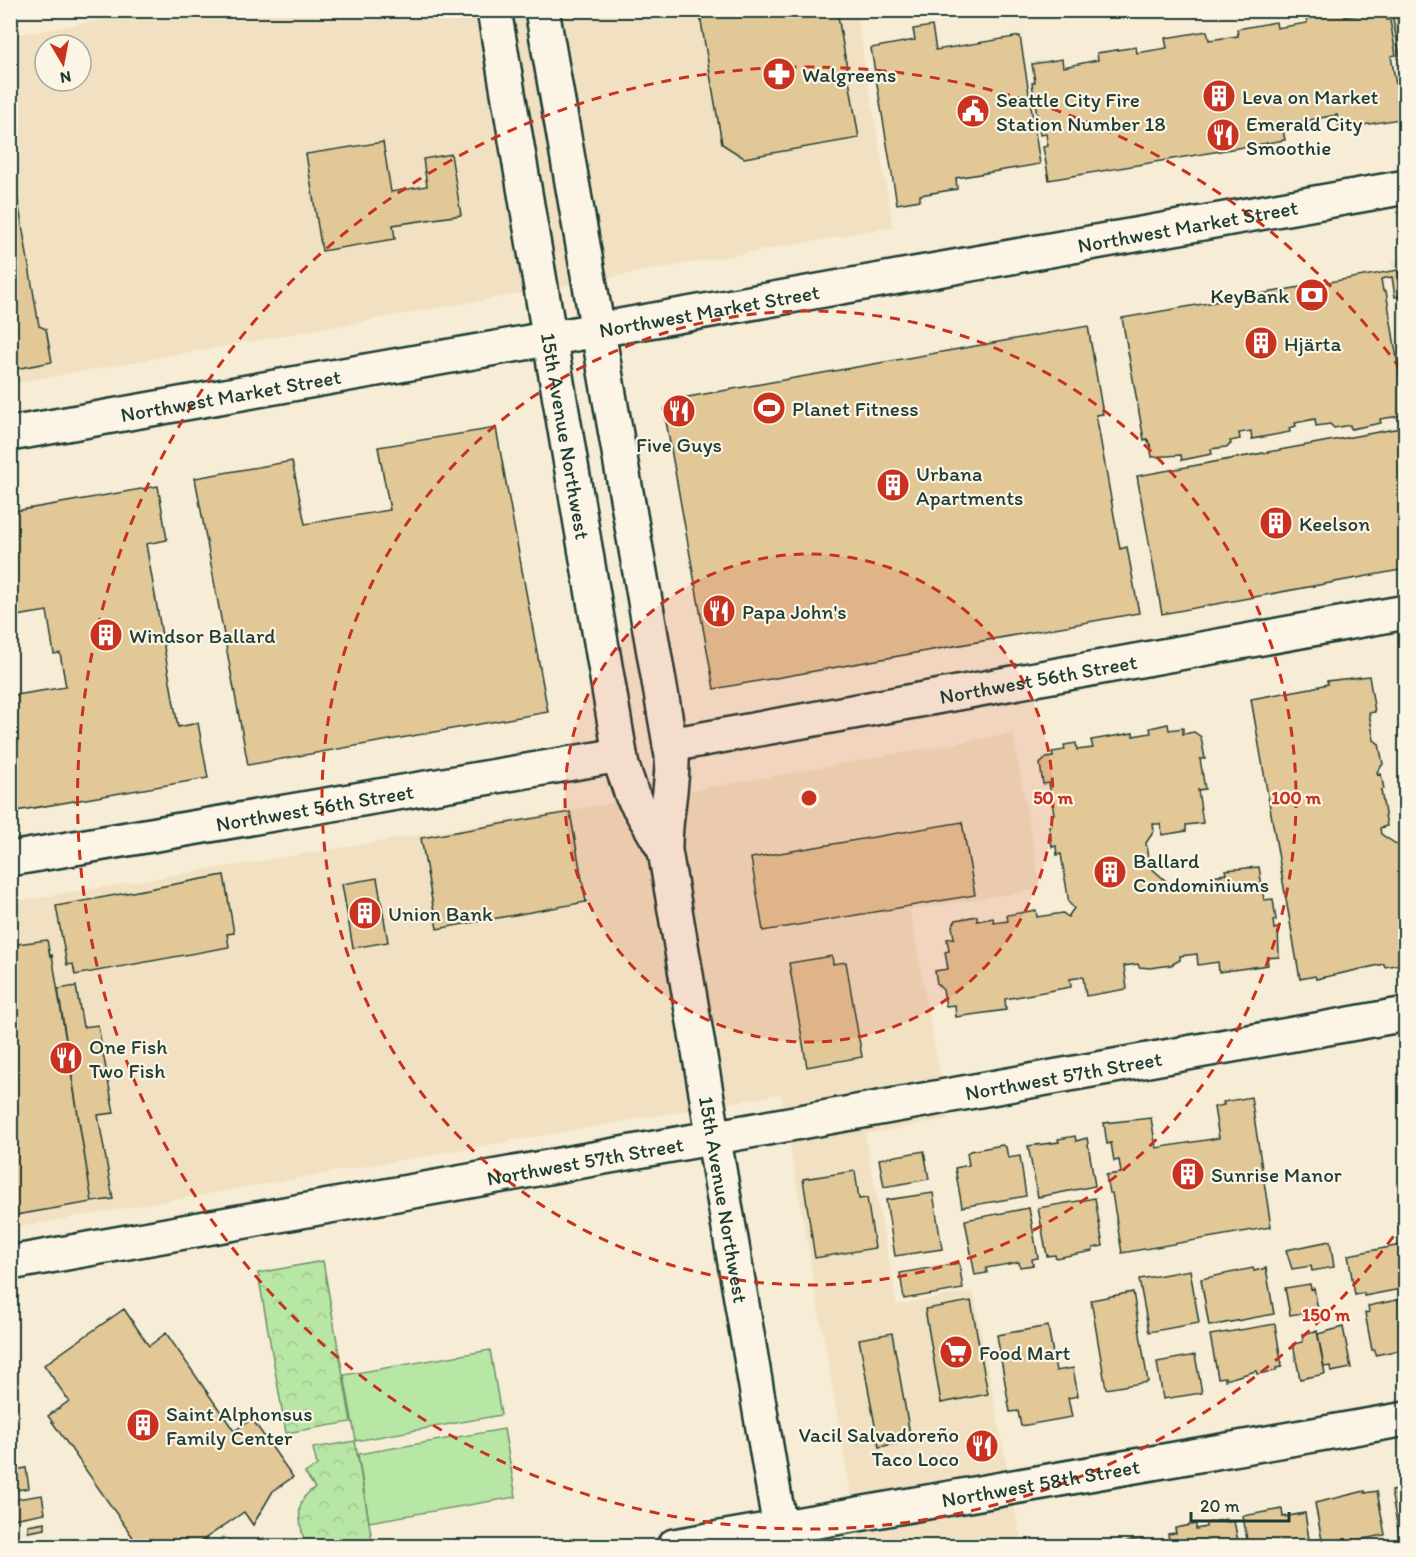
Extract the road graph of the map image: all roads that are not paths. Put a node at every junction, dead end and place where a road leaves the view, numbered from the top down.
1 (494, 10) edge
2 (542, 10) edge
3 (1406, 187) edge
4 (597, 331) junction
5 (549, 339) junction
6 (10, 434) edge
7 (1406, 612) edge
8 (670, 745) junction
9 (620, 755) junction
10 (664, 851) junction
11 (10, 860) edge
12 (1406, 1014) edge
13 (713, 1136) junction
14 (10, 1263) edge
15 (1406, 1419) edge
16 (782, 1537) edge
17 (674, 1546) edge

1 - 5 main road, 15th Avenue Northwest
2 - 4 main road, 15th Avenue Northwest
3 - 4 main road, Northwest Market Street
4 - 5 main road, Northwest Market Street
4 - 8 main road, 15th Avenue Northwest
5 - 6 main road, Northwest Market Street
5 - 9 main road, 15th Avenue Northwest
7 - 8 main road, Northwest 56th Street
8 - 10 main road, 15th Avenue Northwest
9 - 10 main road, 15th Avenue Northwest
9 - 11 main road, Northwest 56th Street
10 - 13 main road, 15th Avenue Northwest
12 - 13 main road, Northwest 57th Street
13 - 14 main road, Northwest 57th Street
13 - 16 main road, 15th Avenue Northwest
15 - 16 main road, Northwest 58th Street
16 - 17 main road, Northwest 58th Street

